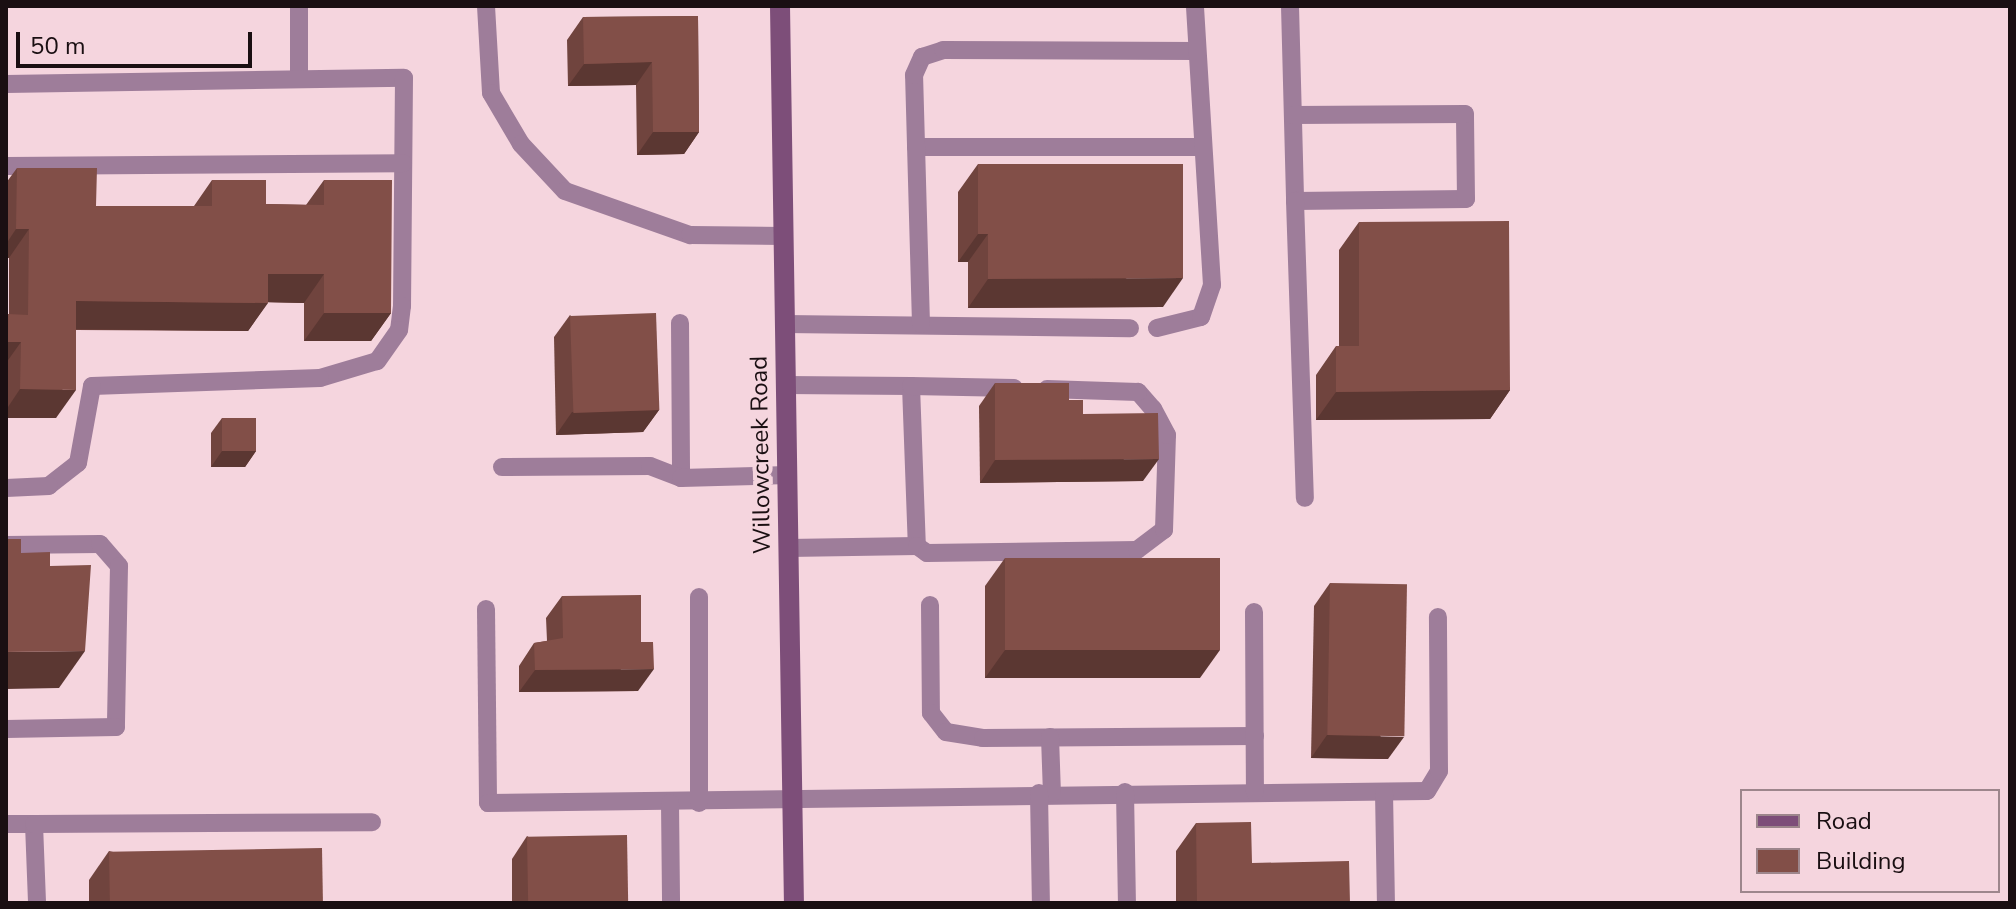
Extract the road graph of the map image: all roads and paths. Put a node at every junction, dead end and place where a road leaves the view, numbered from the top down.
1 (299, 6) edge
2 (486, 6) edge
3 (780, 6) edge
4 (1195, 6) edge
5 (1290, 6) edge
6 (1196, 51) junction
7 (299, 79) junction
8 (6, 84) edge
9 (1293, 115) junction
10 (916, 147) junction
11 (1203, 147) junction
12 (403, 163) junction
13 (6, 166) edge
14 (1295, 201) junction
15 (783, 236) junction
16 (680, 323) dead end
17 (785, 324) junction
18 (921, 324) junction
19 (1130, 328) dead end
20 (1157, 328) dead end
21 (785, 385) junction
22 (911, 386) junction
23 (502, 467) dead end
24 (787, 475) junction
25 (681, 478) junction
26 (6, 488) edge
27 (1305, 498) dead end
28 (6, 545) edge
29 (917, 546) junction
30 (788, 548) junction
31 (699, 597) dead end
32 (930, 605) dead end
33 (486, 609) dead end
34 (1254, 612) dead end
35 (1438, 617) dead end
36 (6, 729) edge
37 (1255, 736) junction
38 (1050, 737) junction
39 (1125, 792) junction
40 (1255, 792) junction
41 (1384, 792) junction
42 (1046, 793) junction
43 (670, 803) junction
44 (699, 803) junction
45 (792, 803) junction
46 (372, 822) dead end
47 (6, 824) edge
48 (34, 824) junction
49 (37, 903) edge
50 (671, 903) edge
51 (794, 903) edge
52 (1041, 903) edge
53 (1127, 903) edge
54 (1386, 903) edge

1 - 7 lane
2 - 15 lane
3 - 15 main road, Willowcreek Road
4 - 6 lane
5 - 9 lane
6 - 10 lane
6 - 11 lane
7 - 8 lane
7 - 12 lane
9 - 14 lane
9 - 14 lane
10 - 11 lane
10 - 18 lane
11 - 20 lane
12 - 13 lane
12 - 26 lane
14 - 27 lane
15 - 17 main road, Willowcreek Road
16 - 25 lane
17 - 18 lane
17 - 21 main road, Willowcreek Road
18 - 19 lane
21 - 22 lane
21 - 24 main road, Willowcreek Road
22 - 29 lane
22 - 29 lane
23 - 25 lane
24 - 25 lane
24 - 30 main road, Willowcreek Road
28 - 36 lane
29 - 30 lane
30 - 45 main road, Willowcreek Road
31 - 44 lane
32 - 38 lane
33 - 43 lane
34 - 37 lane
35 - 41 lane
37 - 38 lane
37 - 40 lane
38 - 42 lane
39 - 40 lane
39 - 42 lane
39 - 53 lane
40 - 41 lane
41 - 54 lane
42 - 45 lane
42 - 52 lane
43 - 44 lane
43 - 50 lane
44 - 45 lane
45 - 51 main road, Willowcreek Road
46 - 48 lane
47 - 48 lane
48 - 49 lane

